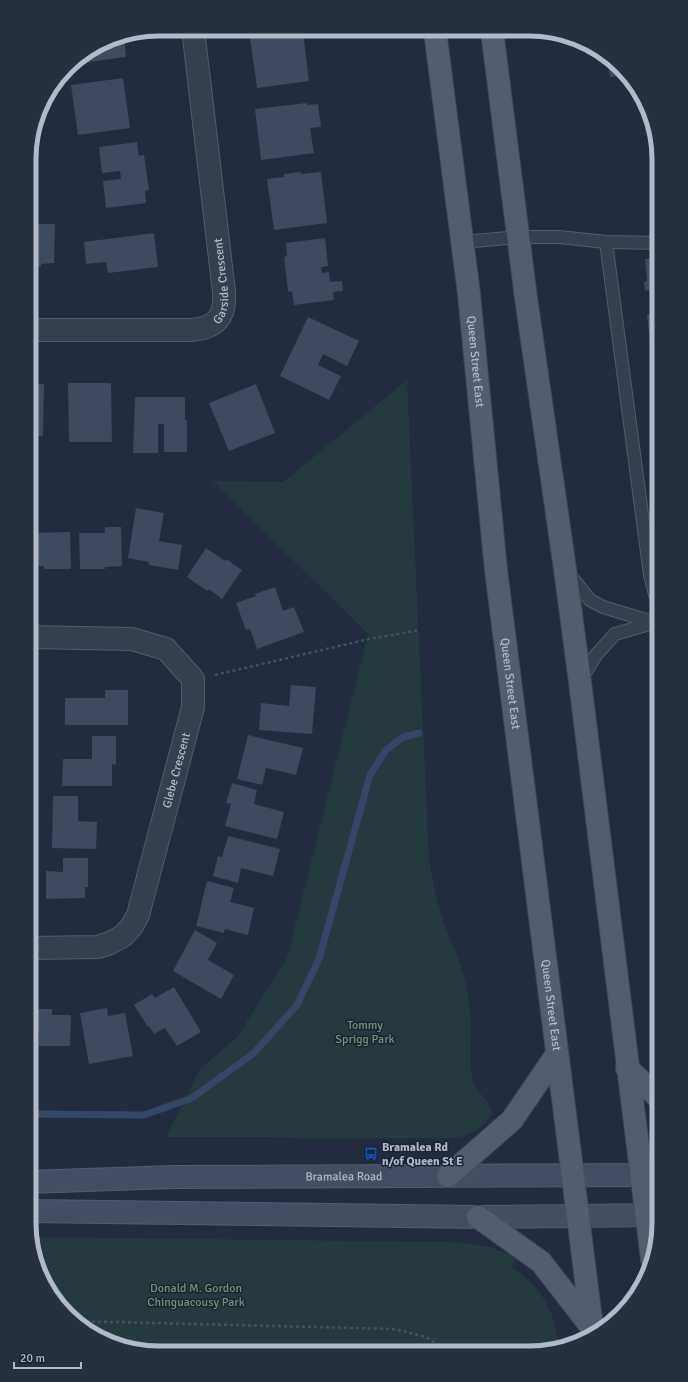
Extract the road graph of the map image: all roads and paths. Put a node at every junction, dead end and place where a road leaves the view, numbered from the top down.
1 (194, 36) edge
2 (436, 36) edge
3 (493, 36) edge
4 (519, 237) junction
5 (463, 242) junction
6 (606, 242) junction
7 (652, 242) edge
8 (36, 330) edge
9 (652, 554) edge
10 (565, 569) junction
11 (652, 621) edge
12 (652, 623) edge
13 (420, 630) dead end
14 (36, 637) edge
15 (193, 680) junction
16 (580, 682) junction
17 (36, 948) edge
18 (558, 1054) junction
19 (627, 1068) junction
20 (652, 1091) edge
21 (573, 1175) junction
22 (650, 1175) edge
23 (448, 1176) junction
24 (36, 1182) edge
25 (652, 1202) edge
26 (36, 1211) edge
27 (652, 1215) edge
28 (578, 1216) junction
29 (478, 1217) junction
30 (86, 1321) edge
31 (592, 1328) edge
32 (591, 1329) edge
33 (440, 1346) edge

1 - 8 street, Garside Crescent
2 - 5 main road, Queen Street East
3 - 4 main road
4 - 5 lane
4 - 6 lane
4 - 10 main road
5 - 18 main road, Queen Street East
6 - 7 lane
6 - 9 lane
10 - 11 lane
10 - 16 main road
12 - 16 lane
13 - 15 path
14 - 15 street
15 - 17 street, Glebe Crescent
16 - 19 main road
18 - 21 main road, Queen Street East
18 - 23 main road
19 - 20 main road
19 - 22 main road
21 - 22 main road, Bramalea Road
21 - 23 main road, Bramalea Road
21 - 28 main road, Queen Street East
22 - 25 main road
23 - 24 main road, Bramalea Road
26 - 29 main road
27 - 28 main road
28 - 29 main road
28 - 31 main road, Queen Street East
29 - 32 main road
30 - 33 path

